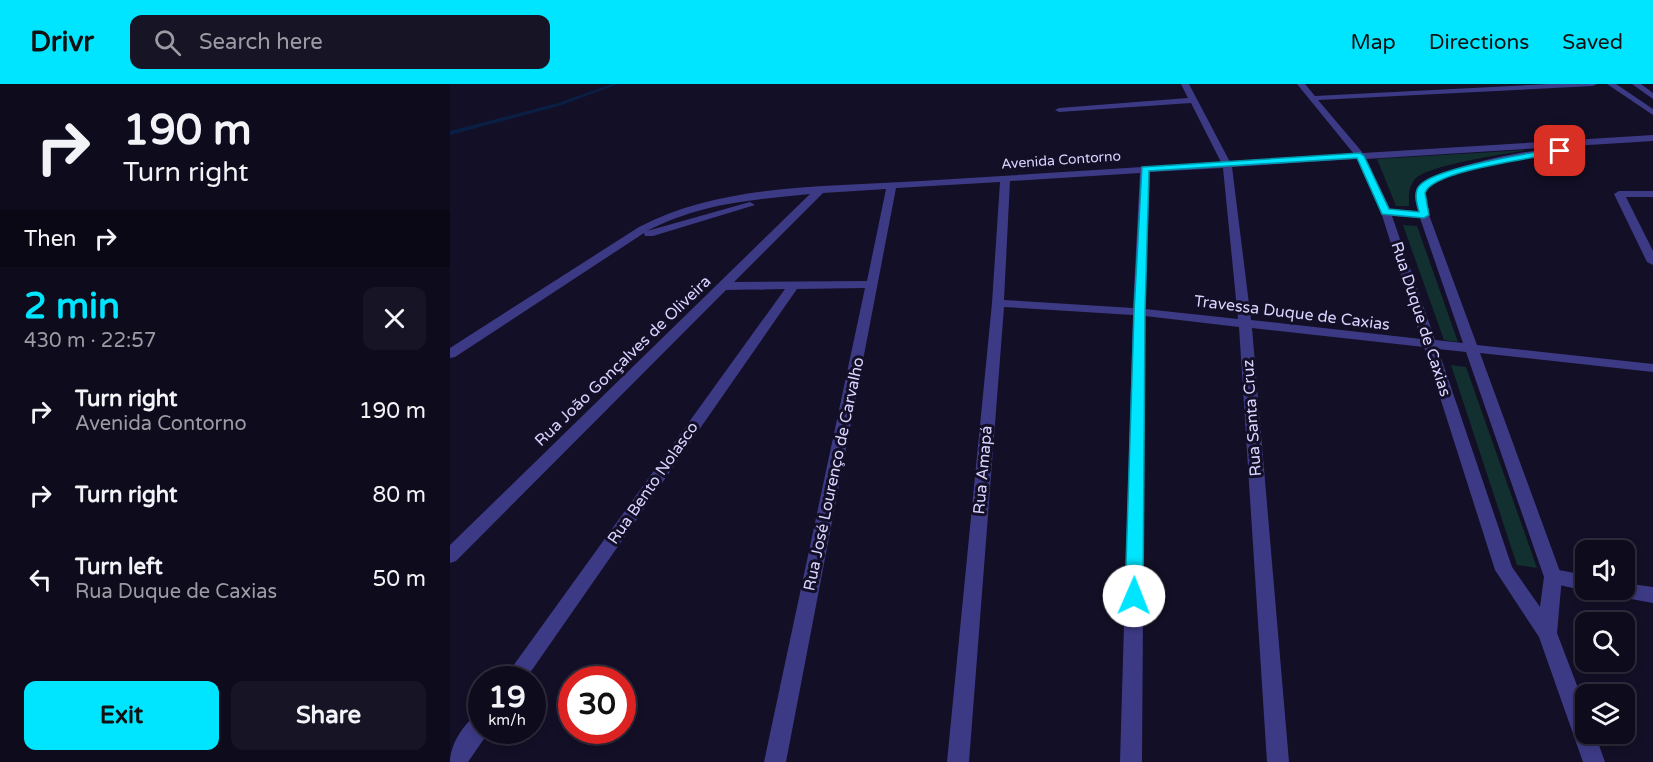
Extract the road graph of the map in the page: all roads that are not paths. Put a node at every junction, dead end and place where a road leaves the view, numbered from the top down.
1 (1185, 84) edge
2 (1301, 84) edge
3 (1593, 84) edge
4 (1611, 84) edge
5 (1636, 84) edge
6 (1653, 96) edge
7 (1313, 98) junction
8 (1194, 100) junction
9 (1059, 110) dead end
10 (1653, 113) edge
11 (1653, 138) edge
12 (1616, 141) junction
13 (1360, 156) junction
14 (1227, 164) junction
15 (1145, 169) junction
16 (1005, 178) junction
17 (892, 186) junction
18 (820, 190) junction
19 (1653, 194) edge
20 (1386, 212) junction
21 (1424, 215) junction
22 (1653, 262) edge
23 (873, 284) junction
24 (725, 286) junction
25 (793, 286) junction
26 (998, 303) junction
27 (1139, 312) junction
28 (1245, 323) junction
29 (1429, 345) junction
30 (1473, 350) junction
31 (450, 354) edge
32 (1653, 368) edge
33 (450, 556) edge
34 (1553, 577) junction
35 (1575, 581) edge
36 (1635, 592) edge
37 (1653, 595) edge
38 (1546, 633) junction
39 (523, 666) edge
40 (468, 742) edge
41 (454, 762) edge
42 (775, 762) edge
43 (958, 762) edge
44 (1131, 762) edge
45 (1278, 762) edge
46 (1594, 762) edge

1 - 8 street, Rua Santa Cruz
2 - 7 street, Rua Duque de Caxias
3 - 7 street
4 - 10 street
5 - 6 street
7 - 13 street, Rua Duque de Caxias
8 - 9 street
8 - 14 street, Rua Santa Cruz
11 - 12 street
12 - 13 street, Avenida Contorno
12 - 21 street, Rua Duque de Caxias
13 - 14 street, Avenida Contorno
13 - 20 street, Rua Duque de Caxias
14 - 15 street, Avenida Contorno
14 - 28 street, Rua Santa Cruz
15 - 16 street, Avenida Contorno
15 - 27 street
16 - 17 street, Avenida Contorno
16 - 26 street, Rua Amapá
17 - 18 street, Avenida Contorno
17 - 23 street, Rua José Lourenço de Carvalho
18 - 24 street, Rua João Gonçalves de Oliveira
18 - 31 street, Avenida Contorno
19 - 22 street
20 - 21 street
20 - 29 street, Rua Duque de Caxias
21 - 30 street, Rua Duque de Caxias
23 - 25 street
23 - 42 street, Rua José Lourenço de Carvalho
24 - 25 street
24 - 33 street, Rua João Gonçalves de Oliveira
25 - 39 street, Rua Bento Nolasco
26 - 27 street, Travessa Duque de Caxias
26 - 43 street, Rua Amapá
27 - 28 street, Travessa Duque de Caxias
27 - 44 street
28 - 29 street, Travessa Duque de Caxias
28 - 45 street, Rua Santa Cruz
29 - 30 street, Travessa Duque de Caxias
29 - 38 street, Rua Duque de Caxias
30 - 32 street, Travessa Duque de Caxias
30 - 34 street, Rua Duque de Caxias
34 - 35 street
34 - 38 street, Rua Duque de Caxias
36 - 37 street
38 - 46 street, Rua Duque de Caxias
40 - 41 street

